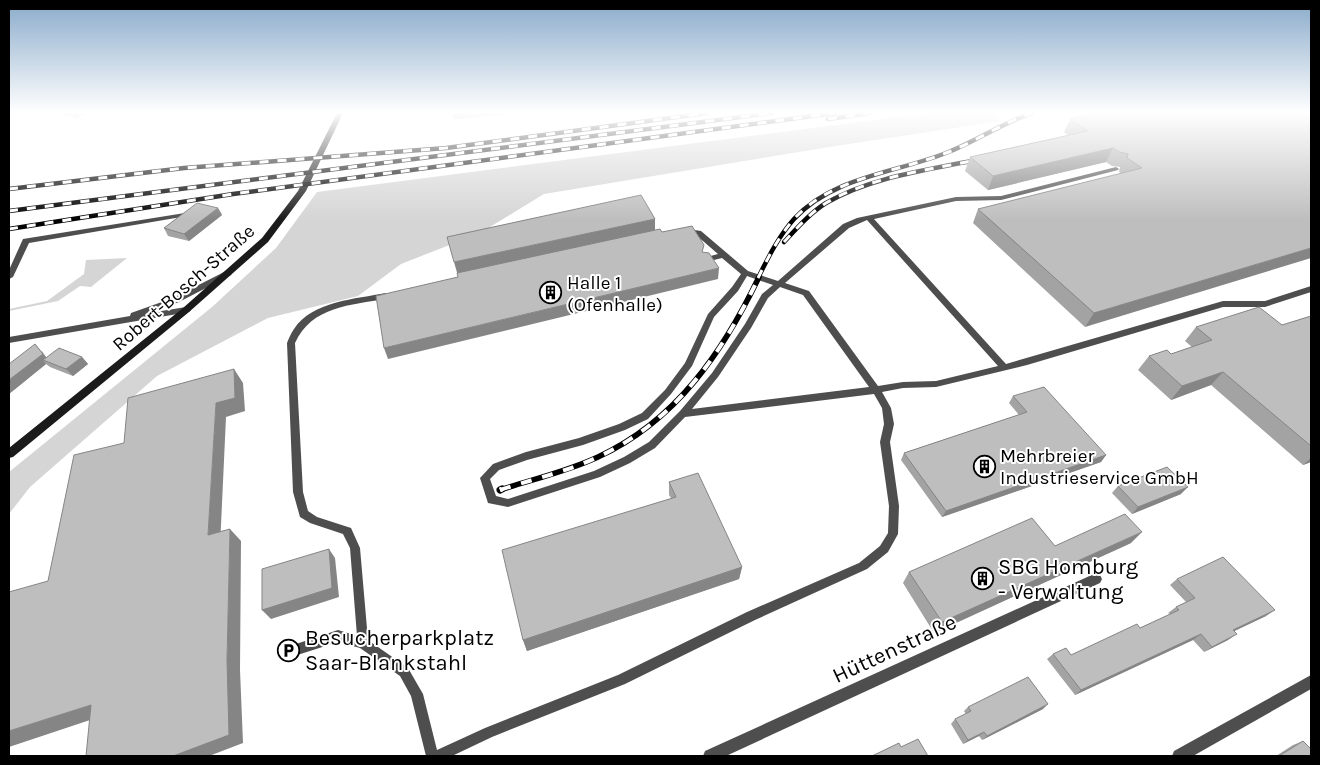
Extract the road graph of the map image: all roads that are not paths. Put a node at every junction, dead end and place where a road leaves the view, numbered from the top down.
1 (322, 149) edge
2 (1116, 169) dead end
3 (191, 214) edge
4 (869, 218) junction
5 (678, 231) edge
6 (723, 255) junction
7 (706, 260) edge
8 (229, 273) junction
9 (745, 273) junction
10 (9, 277) edge
11 (778, 284) junction
12 (1311, 289) edge
13 (392, 295) edge
14 (186, 310) junction
15 (113, 322) junction
16 (9, 340) edge
17 (1004, 367) junction
18 (876, 390) junction
19 (683, 414) junction
20 (9, 454) edge
21 (1096, 579) dead end
22 (363, 643) junction
23 (288, 652) dead end
24 (1311, 682) edge
25 (432, 756) edge
26 (439, 756) edge
27 (710, 756) edge
28 (1179, 756) edge

1 - 8 main road, Robert-Bosch-Straße
2 - 4 lane
3 - 10 lane
4 - 11 lane
4 - 17 lane
5 - 6 lane
6 - 7 lane
6 - 9 lane
8 - 14 main road, Robert-Bosch-Straße
8 - 15 street
9 - 11 lane
9 - 19 lane
11 - 18 lane
11 - 19 lane
12 - 17 lane
13 - 22 lane
14 - 15 street
14 - 20 main road, Robert-Bosch-Straße
15 - 16 street
17 - 18 lane
18 - 19 lane
18 - 26 lane
21 - 27 street, Hüttenstraße
22 - 23 lane
22 - 25 lane
24 - 28 street

